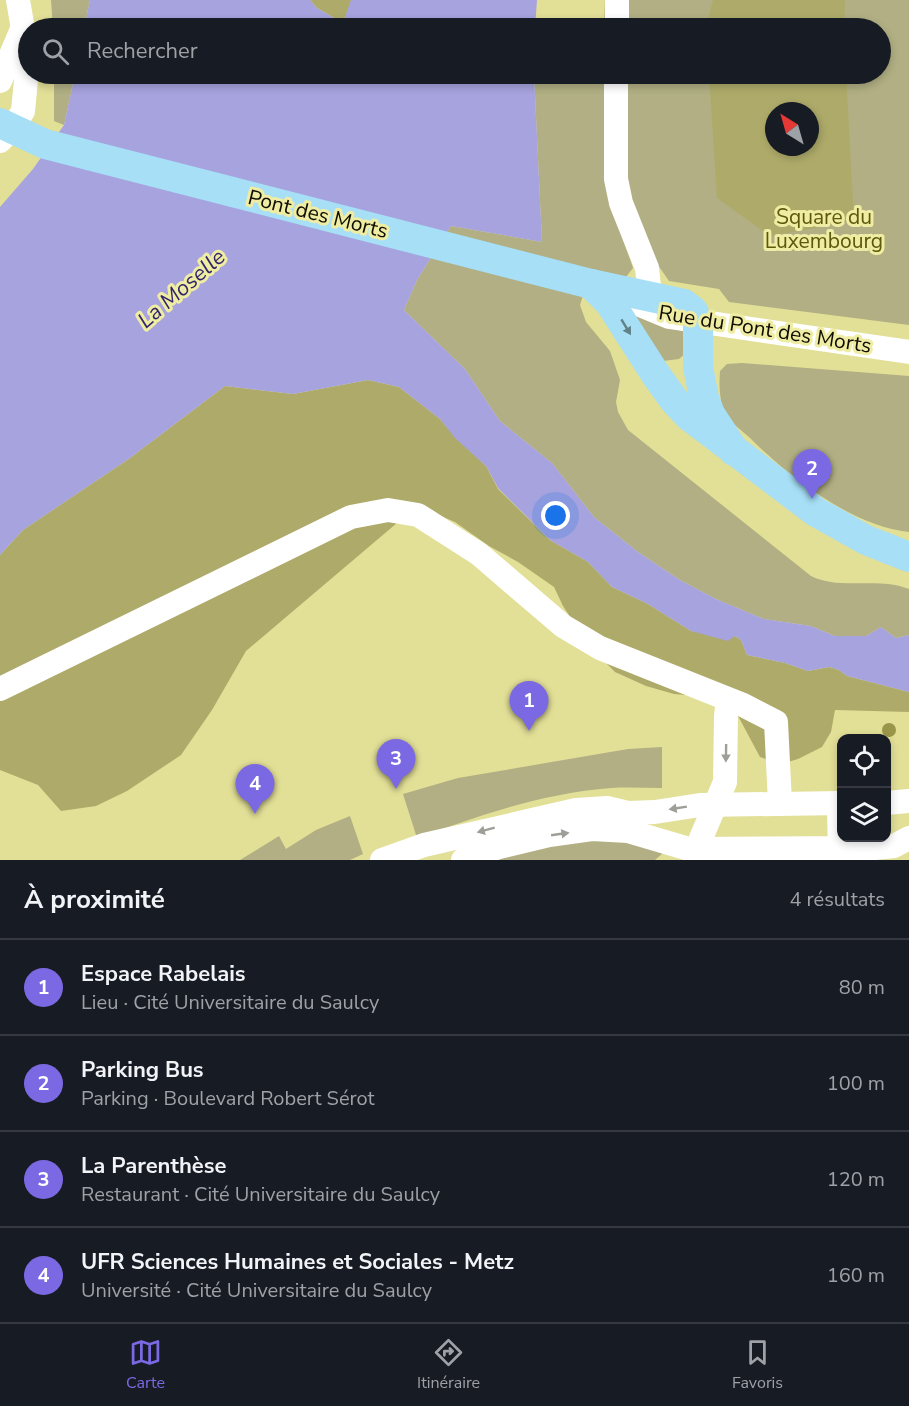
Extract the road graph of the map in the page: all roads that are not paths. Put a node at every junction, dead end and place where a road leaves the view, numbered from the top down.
1 (18, 0) edge
2 (617, 0) edge
3 (20, 18) edge
4 (616, 18) edge
5 (18, 38) edge
6 (0, 81) edge
7 (26, 84) edge
8 (616, 84) edge
9 (4, 131) edge
10 (591, 284) junction
11 (650, 296) junction
12 (698, 322) junction
13 (909, 352) edge
14 (698, 358) junction
15 (656, 375) junction
16 (734, 451) junction
17 (858, 535) junction
18 (909, 545) edge
19 (909, 557) edge
20 (0, 689) edge
21 (728, 700) junction
22 (909, 801) edge
23 (780, 803) junction
24 (837, 803) edge
25 (891, 803) edge
26 (716, 805) junction
27 (909, 838) edge
28 (691, 854) edge
29 (840, 854) edge
30 (382, 860) edge
31 (463, 860) edge

1 - 3 street
2 - 4 street
5 - 6 street
7 - 9 street
8 - 11 street
9 - 10 main road, Pont des Morts
10 - 11 main road, Pont des Morts
10 - 12 street, Rue du Pont des Morts
10 -> 15 main road
11 - 12 main road, Pont des Morts
12 - 13 street, Rue du Pont des Morts
12 - 14 main road
14 - 15 main road
14 - 16 main road
15 - 16 main road
16 - 17 main road
17 - 18 main road
17 - 19 main road
20 - 21 street
21 - 23 street
21 -> 26 street
22 - 25 street
23 - 24 street
23 - 26 street
26 - 28 street
26 -> 30 street
27 - 29 street
28 - 29 street
31 -> 28 street

